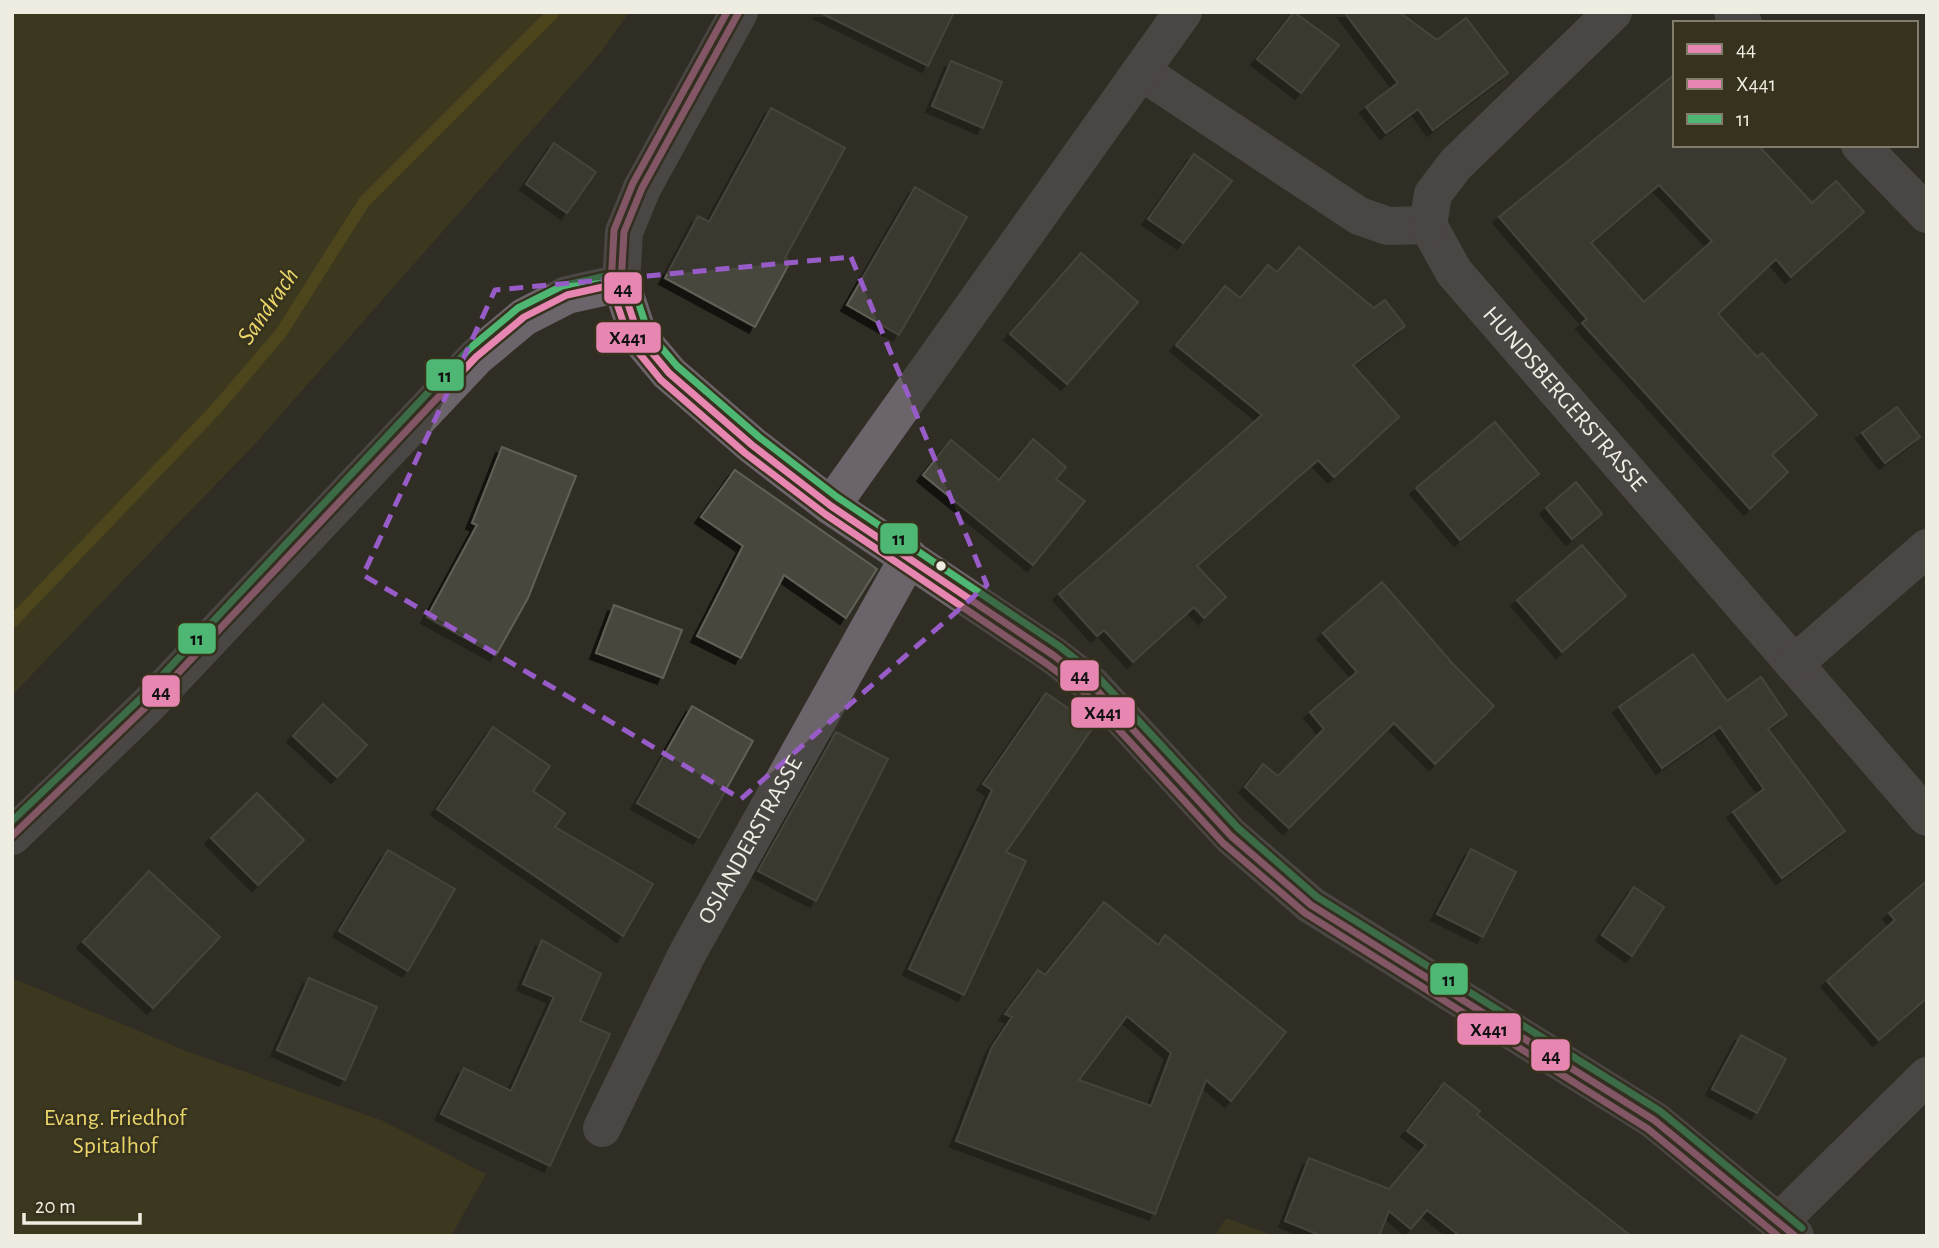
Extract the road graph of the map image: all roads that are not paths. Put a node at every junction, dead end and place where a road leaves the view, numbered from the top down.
1 (739, 12) edge
2 (1184, 12) edge
3 (1613, 12) edge
4 (1142, 72) junction
5 (1862, 147) edge
6 (1927, 215) edge
7 (1428, 225) junction
8 (621, 283) junction
9 (831, 506) junction
10 (1927, 548) edge
11 (909, 558) junction
12 (1794, 664) junction
13 (1927, 817) edge
14 (12, 835) edge
15 (1927, 1076) edge
16 (602, 1128) dead end
17 (1788, 1228) edge

1 - 8 street
2 - 4 street
3 - 7 street
4 - 7 street
4 - 9 street
5 - 6 street
7 - 12 street, HUNDSBERGERSTRASSE
8 - 9 street
8 - 14 street
9 - 11 street
10 - 12 street
11 - 16 street, OSIANDERSTRASSE
11 - 17 street
12 - 13 street, HUNDSBERGERSTRASSE
15 - 17 street

